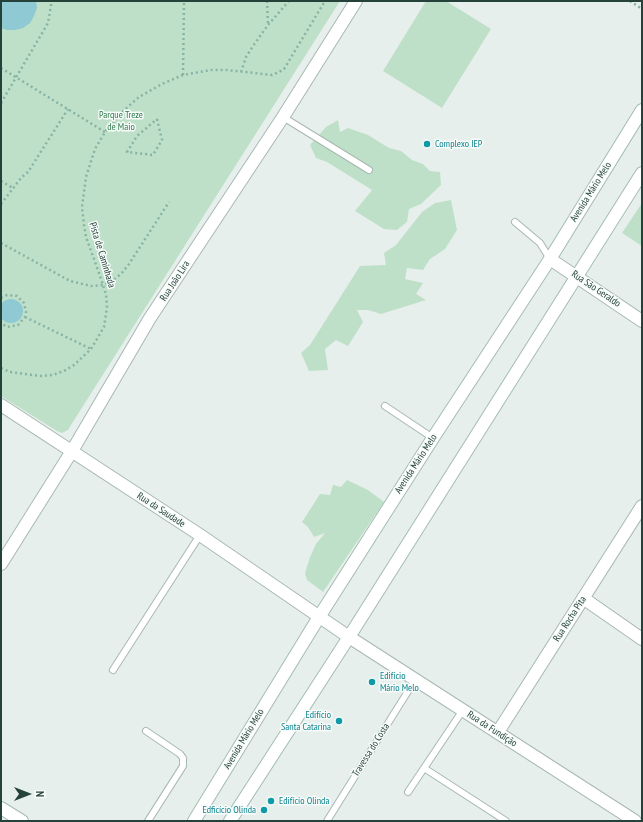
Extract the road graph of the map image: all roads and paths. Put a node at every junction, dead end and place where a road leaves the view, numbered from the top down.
1 (51, 1) edge
2 (184, 1) edge
3 (268, 1) edge
4 (289, 1) edge
5 (325, 1) edge
6 (356, 1) edge
7 (630, 1) edge
8 (642, 9) edge
9 (268, 25) junction
10 (1, 68) edge
11 (240, 72) junction
12 (182, 75) junction
13 (16, 78) junction
14 (1, 103) edge
15 (68, 109) junction
16 (642, 110) edge
17 (284, 117) junction
18 (105, 132) junction
19 (162, 140) joint
20 (369, 170) dead end
21 (642, 173) edge
22 (1, 181) edge
23 (13, 188) junction
24 (169, 202) dead end
25 (1, 204) edge
26 (515, 222) dead end
27 (1, 243) edge
28 (550, 259) junction
29 (577, 276) junction
30 (104, 285) junction
31 (2, 297) edge
32 (25, 317) junction
33 (642, 320) edge
34 (1, 324) edge
35 (91, 349) junction
36 (1, 368) edge
37 (1, 405) edge
38 (385, 406) dead end
39 (433, 438) junction
40 (72, 452) junction
41 (641, 509) edge
42 (200, 536) junction
43 (1, 564) edge
44 (583, 598) junction
45 (319, 616) junction
46 (349, 637) junction
47 (642, 639) edge
48 (113, 670) dead end
49 (415, 680) junction
50 (463, 710) junction
51 (146, 731) dead end
52 (498, 732) junction
53 (424, 768) junction
54 (408, 792) dead end
55 (1, 808) edge
56 (22, 821) edge
57 (148, 821) edge
58 (194, 821) edge
59 (230, 821) edge
60 (327, 821) edge
61 (506, 821) edge
62 (635, 821) edge

1 - 13 path
2 - 12 path
3 - 9 path
4 - 9 path
5 - 11 path, Pista de Caminhada
6 - 17 street, Rua João Lira
7 - 8 path
9 - 11 path
10 - 13 path
11 - 12 path, Pista de Caminhada
12 - 18 path, Pista de Caminhada
13 - 14 path
13 - 15 path
15 - 18 path
15 - 23 path
16 - 28 street, Avenida Mário Melo
17 - 20 lane
17 - 40 street, Rua João Lira
18 - 30 path, Pista de Caminhada
19 - 19 path
21 - 29 street
22 - 23 path
23 - 25 path
24 - 30 path
26 - 28 lane
27 - 30 path
28 - 29 street, Rua São Geraldo
28 - 39 street, Avenida Mário Melo
29 - 33 street, Rua São Geraldo
29 - 46 street
30 - 35 path, Pista de Caminhada
31 - 32 path
32 - 34 path
32 - 35 path
35 - 36 path, Pista de Caminhada
37 - 40 street, Rua da Saudade
38 - 39 lane
39 - 45 street, Avenida Mário Melo
40 - 42 street, Rua da Saudade
40 - 43 street, Rua João Lira
41 - 44 street, Rua Rocha Pita
42 - 45 street, Rua da Saudade
42 - 48 lane
44 - 47 street
44 - 52 street, Rua Rocha Pita
45 - 46 street, Rua da Saudade
45 - 58 street, Avenida Mário Melo
46 - 49 street, Rua da Fundição
46 - 59 street
49 - 50 street, Rua da Fundição
49 - 60 lane, Travessa do Costa
50 - 52 street, Rua da Fundição
50 - 53 lane
51 - 57 lane
52 - 62 street, Rua da Fundição
53 - 54 lane
53 - 61 lane
55 - 56 street

